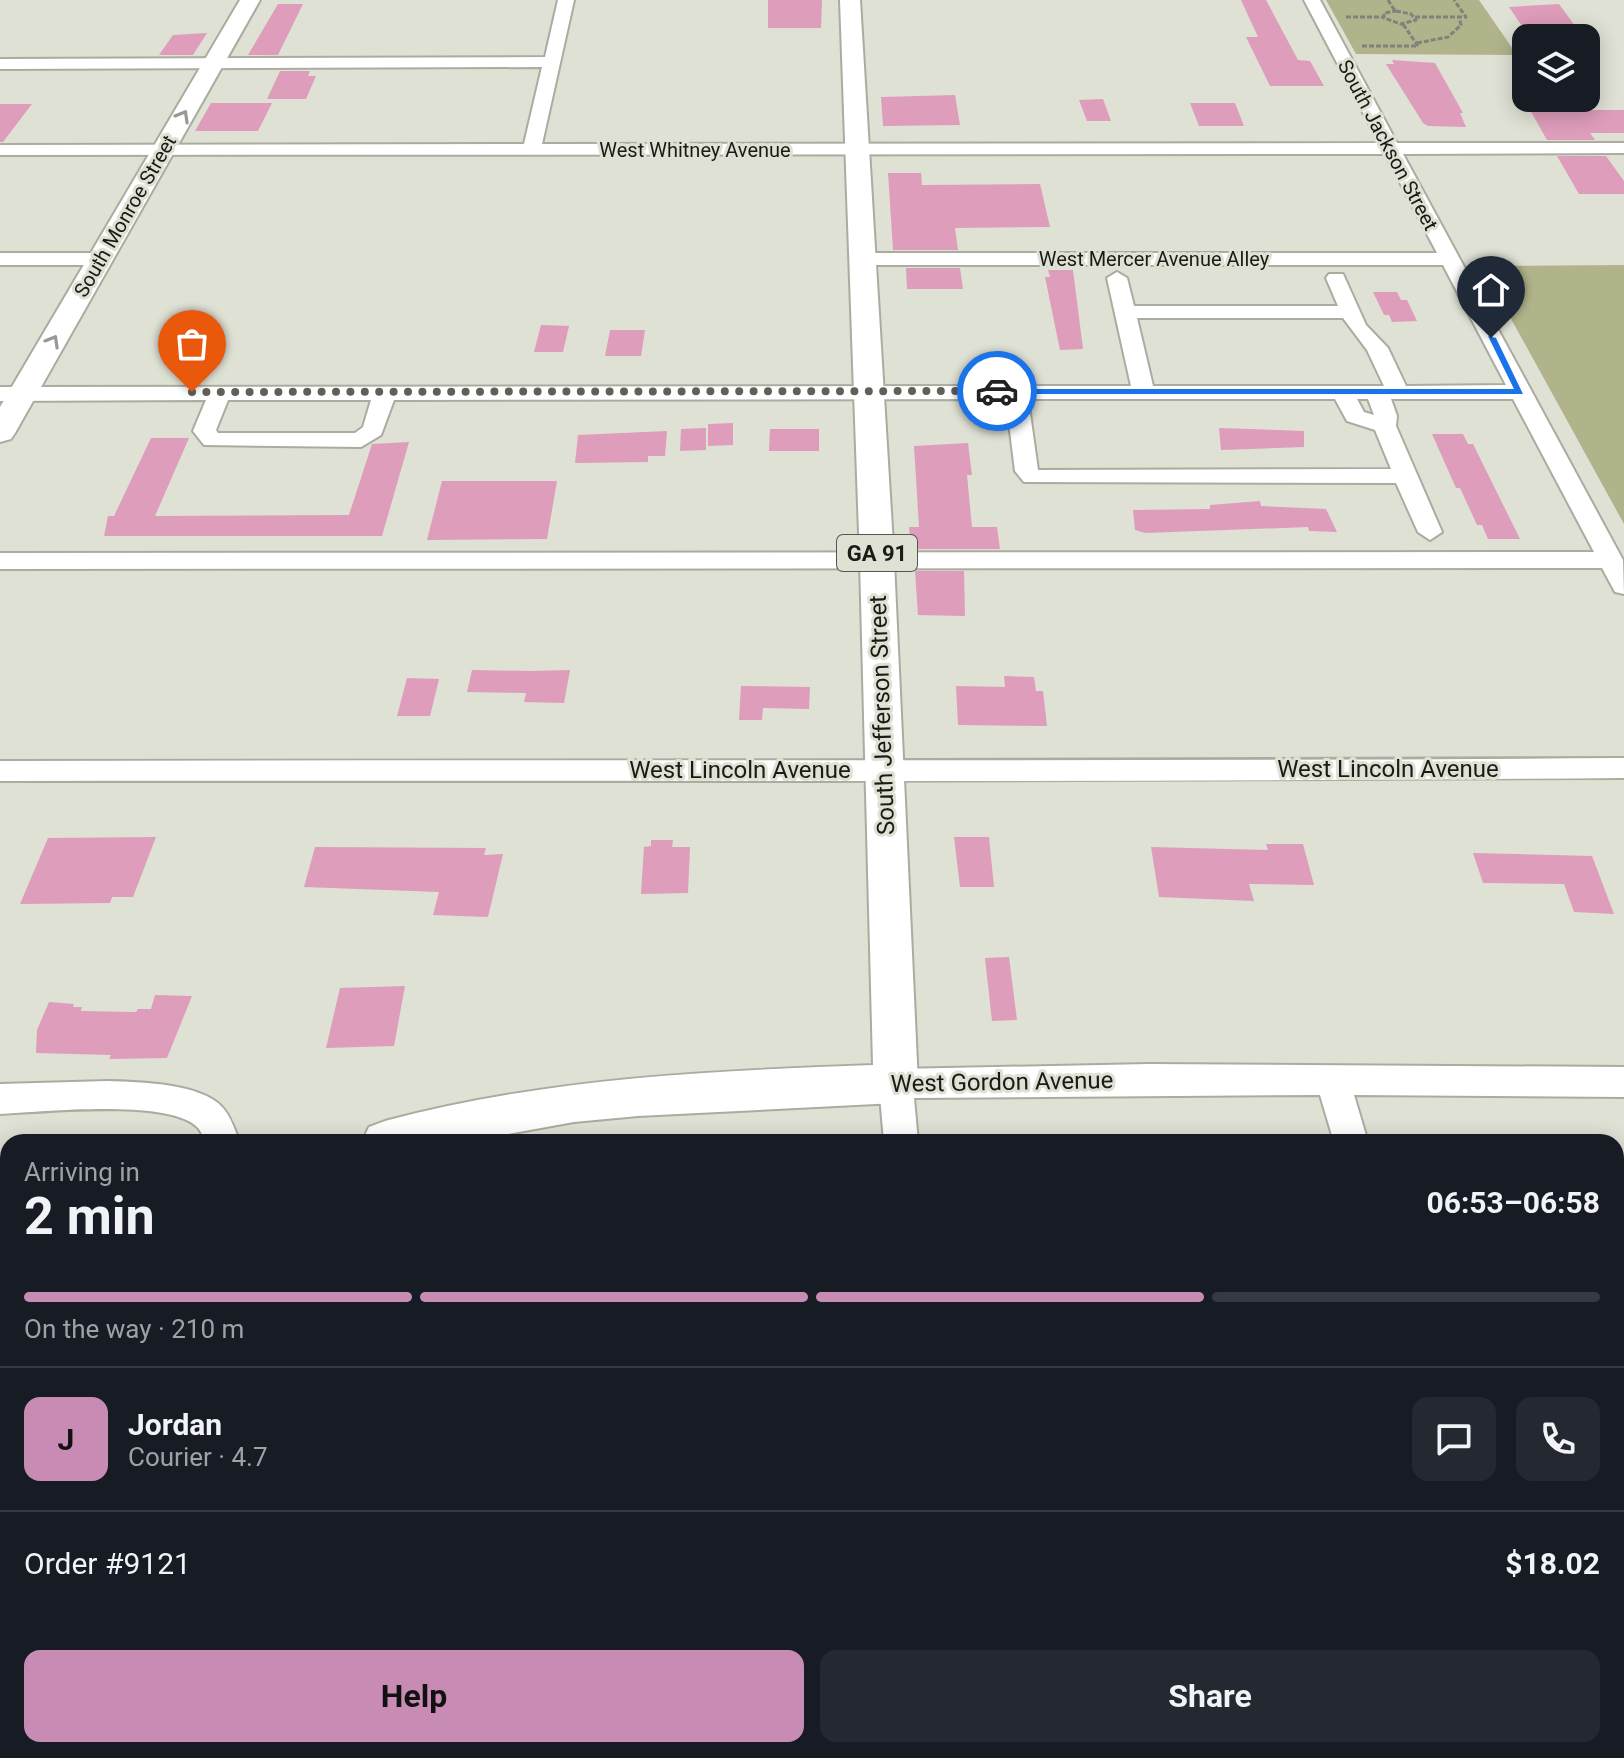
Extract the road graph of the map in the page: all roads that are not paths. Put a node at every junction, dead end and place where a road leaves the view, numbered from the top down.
1 (250, 0) edge
2 (566, 0) edge
3 (850, 0) edge
4 (1312, 0) edge
5 (551, 62) junction
6 (0, 64) edge
7 (212, 65) junction
8 (1624, 148) edge
9 (856, 149) junction
10 (1390, 149) junction
11 (0, 150) edge
12 (163, 150) junction
13 (532, 150) junction
14 (0, 259) edge
15 (100, 259) junction
16 (861, 259) junction
17 (1448, 259) junction
18 (1117, 278) dead end
19 (1336, 278) dead end
20 (1125, 312) junction
21 (1351, 312) junction
22 (866, 391) junction
23 (1016, 391) junction
24 (1143, 391) junction
25 (221, 392) junction
26 (385, 392) junction
27 (1342, 392) junction
28 (1387, 392) junction
29 (1520, 392) junction
30 (11, 394) edge
31 (1385, 426) junction
32 (0, 433) edge
33 (1405, 476) junction
34 (1430, 532) dead end
35 (1611, 560) junction
36 (0, 561) edge
37 (877, 561) junction
38 (1624, 586) edge
39 (1624, 768) edge
40 (882, 770) junction
41 (0, 771) edge
42 (1333, 1080) junction
43 (1624, 1082) edge
44 (896, 1084) junction
45 (0, 1099) edge
46 (219, 1134) edge
47 (417, 1134) edge
48 (900, 1134) edge
49 (1349, 1134) edge

1 - 7 main road, South Monroe Street
2 - 5 street
3 - 9 main road, South Jefferson Street / GA 91
4 - 10 street, South Jackson Street
5 - 7 street
5 - 13 street
6 - 7 street
12 -> 7 main road, South Monroe Street
8 - 10 street, West Whitney Avenue
9 - 10 street, West Whitney Avenue
9 - 13 street, West Whitney Avenue
9 - 16 main road, South Jefferson Street / GA 91
10 - 17 street, South Jackson Street
11 - 12 street, West Whitney Avenue
12 - 13 street, West Whitney Avenue
12 - 15 main road, South Monroe Street
14 - 15 street
30 -> 15 main road, South Monroe Street
16 - 17 street, West Mercer Avenue Alley
16 - 22 main road, South Jefferson Street / GA 91
17 - 29 street, South Jackson Street
18 - 20 street
19 - 21 street
20 - 21 street
20 - 24 street
21 - 28 street
22 - 23 street
22 - 26 street
22 - 37 main road, South Jefferson Street / GA 91
23 - 24 street
23 - 33 street
24 - 27 street
25 - 26 street
25 - 26 street
25 - 30 street
27 - 28 street
27 - 31 street
28 - 29 street
28 - 31 street
29 - 35 street, South Jackson Street
30 - 32 main road, South Monroe Street
31 - 33 street
33 - 34 street
35 - 37 street
35 - 38 street, South Jackson Street
36 - 37 street
37 - 40 main road, South Jefferson Street / GA 91
39 - 40 street, West Lincoln Avenue
40 - 41 street, West Lincoln Avenue
40 - 44 main road, South Jefferson Street / GA 91
42 - 43 street, West Gordon Avenue
42 - 44 street, West Gordon Avenue
42 - 49 street
44 - 47 main road, West Gordon Avenue
44 - 48 street, South Jefferson Street
45 - 46 street

